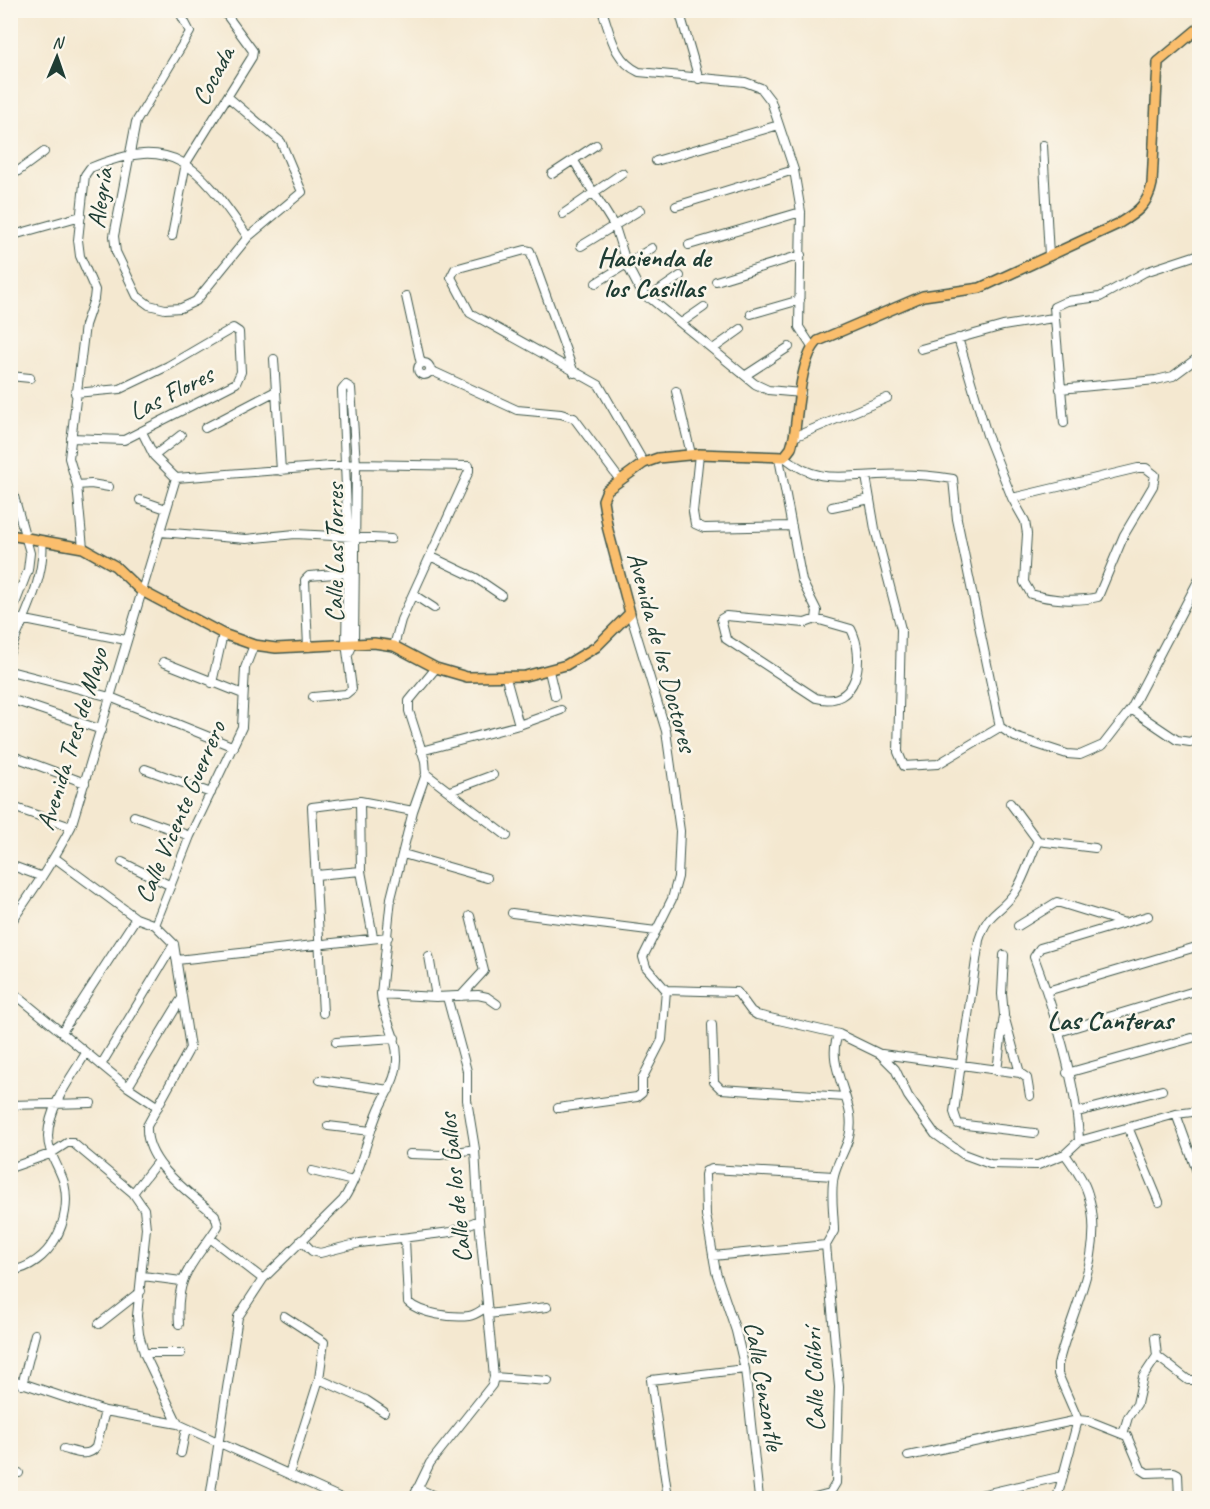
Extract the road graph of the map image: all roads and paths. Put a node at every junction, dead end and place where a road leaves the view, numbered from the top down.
1 (223, 10) edge
2 (602, 10) edge
3 (679, 10) edge
4 (179, 11) edge
5 (1200, 27) edge
6 (699, 79) junction
7 (228, 97) junction
8 (779, 125) junction
9 (596, 145) dead end
10 (1043, 146) dead end
11 (44, 152) dead end
12 (127, 156) junction
13 (574, 161) junction
14 (656, 161) dead end
15 (186, 163) junction
16 (794, 170) junction
17 (622, 173) dead end
18 (552, 174) dead end
19 (10, 177) edge
20 (594, 192) junction
21 (676, 206) dead end
22 (640, 210) dead end
23 (801, 212) junction
24 (563, 214) dead end
25 (81, 216) junction
26 (615, 226) junction
27 (10, 236) edge
28 (172, 236) dead end
29 (248, 237) junction
30 (689, 245) dead end
31 (581, 246) dead end
32 (652, 248) dead end
33 (1200, 254) edge
34 (801, 255) junction
35 (1049, 256) junction
36 (627, 265) junction
37 (680, 276) dead end
38 (716, 281) dead end
39 (596, 283) dead end
40 (406, 296) dead end
41 (648, 298) junction
42 (800, 300) junction
43 (704, 307) dead end
44 (751, 314) dead end
45 (1053, 318) junction
46 (681, 323) junction
47 (741, 329) dead end
48 (957, 338) junction
49 (789, 347) dead end
50 (812, 347) junction
51 (713, 349) junction
52 (921, 349) dead end
53 (1200, 356) edge
54 (274, 359) dead end
55 (574, 373) junction
56 (746, 375) junction
57 (10, 376) edge
58 (30, 378) dead end
59 (1060, 389) junction
60 (676, 391) dead end
61 (274, 392) junction
62 (75, 393) junction
63 (801, 393) junction
64 (887, 398) dead end
65 (1064, 423) dead end
66 (205, 428) dead end
67 (142, 432) junction
68 (181, 435) dead end
69 (794, 437) junction
70 (70, 438) junction
71 (695, 454) junction
72 (154, 456) junction
73 (782, 457) junction
74 (644, 463) junction
75 (346, 464) junction
76 (356, 464) junction
77 (280, 471) junction
78 (866, 476) junction
79 (176, 478) junction
80 (620, 480) junction
81 (10, 482) edge
82 (77, 485) junction
83 (109, 488) dead end
84 (1012, 498) junction
85 (870, 499) junction
86 (141, 500) dead end
87 (832, 507) dead end
88 (166, 509) junction
89 (792, 526) junction
90 (160, 532) junction
91 (10, 535) edge
92 (352, 536) junction
93 (27, 538) junction
94 (391, 539) dead end
95 (42, 541) junction
96 (83, 548) junction
97 (432, 557) junction
98 (348, 573) junction
99 (1200, 577) edge
100 (140, 590) junction
101 (414, 595) junction
102 (501, 595) dead end
103 (434, 608) dead end
104 (630, 613) junction
105 (10, 617) edge
106 (816, 619) junction
107 (23, 620) junction
108 (223, 634) junction
109 (126, 640) junction
110 (350, 642) junction
111 (254, 645) junction
112 (394, 646) junction
113 (308, 647) junction
114 (10, 652) edge
115 (164, 662) dead end
116 (436, 668) junction
117 (10, 671) edge
118 (549, 671) junction
119 (506, 678) junction
120 (212, 683) junction
121 (243, 694) junction
122 (555, 696) dead end
123 (110, 697) junction
124 (313, 697) dead end
125 (10, 699) edge
126 (1131, 709) junction
127 (561, 710) dead end
128 (519, 724) junction
129 (1000, 727) junction
130 (102, 730) junction
131 (1200, 736) edge
132 (234, 747) junction
133 (421, 751) junction
134 (10, 756) edge
135 (145, 769) dead end
136 (426, 774) junction
137 (493, 775) dead end
138 (85, 783) junction
139 (450, 791) junction
140 (211, 793) junction
141 (360, 801) junction
142 (1010, 803) dead end
143 (10, 806) edge
144 (413, 811) junction
145 (134, 816) dead end
146 (71, 827) junction
147 (190, 836) junction
148 (507, 836) dead end
149 (1038, 841) junction
150 (1095, 848) dead end
151 (403, 854) junction
152 (55, 858) junction
153 (122, 862) dead end
154 (10, 865) edge
155 (361, 871) junction
156 (316, 875) junction
157 (40, 876) junction
158 (486, 878) dead end
159 (170, 885) junction
160 (512, 913) dead end
161 (470, 916) dead end
162 (1148, 916) dead end
163 (136, 918) junction
164 (11, 922) edge
165 (1126, 923) junction
166 (155, 925) junction
167 (1017, 926) dead end
168 (656, 931) junction
169 (388, 936) junction
170 (373, 937) junction
171 (321, 943) junction
172 (174, 944) junction
173 (1196, 947) dead end
174 (1004, 955) dead end
175 (429, 956) dead end
176 (177, 960) junction
177 (10, 990) edge
178 (666, 990) junction
179 (1198, 990) edge
180 (1047, 991) junction
181 (381, 994) junction
182 (461, 996) junction
183 (436, 997) junction
184 (447, 997) junction
185 (180, 1001) junction
186 (497, 1004) dead end
187 (323, 1013) dead end
188 (1004, 1015) junction
189 (712, 1025) dead end
190 (62, 1032) junction
191 (1059, 1032) junction
192 (839, 1034) junction
193 (395, 1038) junction
194 (1192, 1038) dead end
195 (336, 1042) dead end
196 (86, 1053) junction
197 (880, 1054) junction
198 (101, 1065) junction
199 (961, 1066) junction
200 (997, 1071) junction
201 (1020, 1073) junction
202 (1067, 1073) junction
203 (320, 1080) dead end
204 (128, 1088) junction
205 (389, 1090) junction
206 (1162, 1090) dead end
207 (1030, 1096) dead end
208 (845, 1097) junction
209 (91, 1103) dead end
210 (55, 1105) junction
211 (10, 1106) edge
212 (158, 1107) junction
213 (558, 1108) dead end
214 (1200, 1111) edge
215 (1078, 1112) junction
216 (1176, 1114) junction
217 (327, 1126) dead end
218 (1128, 1127) junction
219 (371, 1131) junction
220 (1034, 1133) dead end
221 (1079, 1141) junction
222 (476, 1149) junction
223 (50, 1154) junction
224 (410, 1154) dead end
225 (1065, 1154) junction
226 (158, 1161) junction
227 (10, 1168) edge
228 (312, 1171) dead end
229 (834, 1176) junction
230 (1200, 1180) edge
231 (353, 1181) junction
232 (133, 1193) junction
233 (1159, 1202) dead end
234 (478, 1220) junction
235 (210, 1238) junction
236 (405, 1239) junction
237 (302, 1240) junction
238 (826, 1245) junction
239 (713, 1256) junction
240 (10, 1271) edge
241 (143, 1276) junction
242 (263, 1279) junction
243 (181, 1281) junction
244 (141, 1291) junction
245 (547, 1307) dead end
246 (488, 1311) junction
247 (284, 1316) dead end
248 (99, 1324) dead end
249 (179, 1324) dead end
250 (35, 1334) dead end
251 (1155, 1338) dead end
252 (144, 1353) junction
253 (182, 1353) dead end
254 (1156, 1356) junction
255 (745, 1369) junction
256 (494, 1377) junction
257 (10, 1379) edge
258 (319, 1379) junction
259 (1200, 1380) edge
260 (548, 1381) dead end
261 (22, 1384) junction
262 (105, 1411) junction
263 (384, 1412) dead end
264 (1078, 1420) junction
265 (182, 1426) junction
266 (1123, 1434) junction
267 (220, 1441) junction
268 (64, 1449) dead end
269 (181, 1453) dead end
270 (909, 1456) dead end
271 (10, 1472) edge
272 (19, 1473) dead end
273 (289, 1474) junction
274 (1063, 1476) junction
275 (417, 1488) junction
276 (210, 1498) edge
277 (341, 1498) edge
278 (413, 1498) edge
279 (439, 1498) edge
280 (668, 1498) edge
281 (759, 1498) edge
282 (811, 1498) edge
283 (967, 1498) edge
284 (1057, 1498) edge
285 (1179, 1498) edge

1 - 7 street, Cocada
2 - 6 street
3 - 6 street
4 - 12 street, Alegría
5 - 35 main road
6 - 8 street
7 - 15 street, Cocada
7 - 29 street, Alegría
8 - 14 street
8 - 16 street
9 - 13 street
10 - 35 street
11 - 19 street
12 - 15 street
12 - 25 street
12 - 29 street, Alegría
13 - 18 street
13 - 20 street
15 - 28 street
15 - 29 street
16 - 21 street
16 - 23 street
17 - 20 street
20 - 24 street
20 - 26 street
22 - 26 street
23 - 30 street
23 - 34 street
25 - 27 street
25 - 62 street
26 - 31 street
26 - 36 street
32 - 36 street
33 - 45 street
34 - 38 street
34 - 42 street
35 - 50 main road
36 - 39 street
36 - 41 street
37 - 41 street
40 - 80 street
41 - 46 street
42 - 44 street
42 - 50 street
43 - 46 street
45 - 48 street
45 - 59 street
46 - 51 street
47 - 51 street
48 - 52 street
48 - 84 street
49 - 56 street
50 - 63 main road
51 - 56 street
53 - 59 street
54 - 61 street
55 - 55 street
55 - 74 street
56 - 63 street
57 - 58 street
59 - 65 street
60 - 71 street
61 - 66 street
61 - 77 street
62 - 67 street, Las Flores
62 - 70 street
63 - 69 main road
64 - 69 street
67 - 70 street, Las Flores
67 - 72 street
68 - 72 street
69 - 73 main road
70 - 82 street
71 - 73 main road, Avenida de los Doctores
71 - 74 main road, Avenida de los Doctores
71 - 89 street
72 - 79 street
73 - 78 street
73 - 89 street
74 - 80 main road, Avenida de los Doctores
75 - 76 street
75 - 76 street, Calle Las Torres
75 - 77 street
75 - 92 street, Calle Las Torres
76 - 92 street, Calle Las Torres
76 - 97 street
77 - 79 street
78 - 85 street
78 - 129 street
79 - 88 street, Avenida Tres de Mayo
80 - 104 main road, Avenida de los Doctores
81 - 93 street
82 - 83 street
82 - 96 street
84 - 84 street
85 - 87 street
85 - 129 street
86 - 88 street
88 - 90 street, Avenida Tres de Mayo
89 - 106 street
90 - 92 street
90 - 100 street, Avenida Tres de Mayo
91 - 93 main road
92 - 94 street
92 - 98 street, Calle Las Torres
92 - 110 street, Calle Las Torres
93 - 95 main road
93 - 105 street
95 - 96 main road
95 - 107 street
96 - 100 main road
97 - 101 street
97 - 102 street
98 - 110 street, Calle Las Torres
98 - 113 street
99 - 126 street
100 - 108 main road
100 - 109 street, Avenida Tres de Mayo
101 - 103 street
101 - 112 street
104 - 118 main road
104 - 168 street, Avenida de los Doctores
105 - 107 street
106 - 106 street
107 - 109 street
107 - 114 street
108 - 111 main road
108 - 120 street
109 - 123 street, Avenida Tres de Mayo
110 - 112 main road
110 - 113 main road
110 - 124 street
111 - 113 main road
111 - 121 street, Calle Vicente Guerrero
112 - 116 main road
115 - 120 street
116 - 119 main road
116 - 133 street
117 - 123 street
118 - 119 main road
118 - 122 street
119 - 128 street
120 - 121 street
121 - 132 street, Calle Vicente Guerrero
123 - 130 street, Avenida Tres de Mayo
123 - 132 street
125 - 130 street
126 - 129 street
126 - 131 street
127 - 128 street
128 - 133 street
130 - 138 street, Avenida Tres de Mayo
132 - 140 street, Calle Vicente Guerrero
133 - 136 street
134 - 138 street
135 - 140 street
136 - 139 street
136 - 144 street
137 - 139 street
138 - 146 street, Avenida Tres de Mayo
139 - 148 street
140 - 147 street, Calle Vicente Guerrero
141 - 144 street
141 - 155 street
141 - 156 street
142 - 149 street
143 - 146 street
144 - 151 street
145 - 147 street
146 - 152 street, Avenida Tres de Mayo
147 - 159 street, Calle Vicente Guerrero
149 - 150 street
149 - 199 street
151 - 158 street
151 - 169 street
152 - 157 street, Avenida Tres de Mayo
152 - 163 street
153 - 159 street
154 - 157 street
155 - 156 street
155 - 170 street
156 - 171 street
157 - 164 street, Avenida Tres de Mayo
159 - 166 street, Calle Vicente Guerrero
160 - 168 street
161 - 182 street
162 - 165 street
163 - 166 street
163 - 190 street
165 - 167 street
165 - 180 street
166 - 172 street
168 - 178 street, Avenida de los Doctores
169 - 170 street
169 - 181 street
170 - 171 street
171 - 176 street
171 - 187 street
172 - 176 street
172 - 198 street
173 - 180 street
174 - 188 street
175 - 183 street
176 - 185 street
177 - 190 street
178 - 192 street
178 - 213 street
179 - 191 street
180 - 191 street
181 - 183 street
181 - 193 street
182 - 184 street
182 - 186 street
183 - 184 street
184 - 222 street, Calle de los Gallos
185 - 204 street
185 - 212 street
188 - 200 street
188 - 201 street
189 - 208 street
190 - 196 street
191 - 202 street
192 - 197 street
192 - 208 street
193 - 195 street
193 - 205 street
194 - 202 street
196 - 198 street
196 - 210 street
197 - 199 street
197 - 225 street
198 - 204 street
199 - 200 street
199 - 220 street
200 - 201 street
201 - 207 street
202 - 215 street
203 - 205 street
204 - 212 street
205 - 219 street
206 - 215 street
208 - 229 street
209 - 210 street
210 - 211 street
210 - 223 street
212 - 226 street
214 - 216 street
215 - 221 street
216 - 218 street
216 - 230 street
217 - 219 street
218 - 221 street
218 - 233 street
219 - 231 street
221 - 225 street
222 - 224 street
222 - 234 street, Calle de los Gallos
223 - 227 street
223 - 232 street
223 - 240 street
225 - 264 street
226 - 232 street
226 - 235 street
228 - 231 street
229 - 238 street
229 - 239 street, Calle Cenzontle
231 - 237 street
232 - 241 street
234 - 236 street
234 - 246 street, Calle de los Gallos
235 - 242 street
235 - 243 street
236 - 237 street
236 - 246 street
237 - 242 street
238 - 239 street
238 - 282 street, Calle Colibrí
239 - 255 street, Calle Cenzontle
241 - 243 street
241 - 244 street
242 - 267 street
243 - 249 street
244 - 248 street
244 - 252 street
245 - 246 street
246 - 256 street, Calle de los Gallos
247 - 258 street
250 - 261 street
251 - 254 street
252 - 253 street
252 - 265 street
254 - 259 street
254 - 266 street
255 - 280 street
255 - 281 street, Calle Cenzontle
256 - 260 street
256 - 275 street
257 - 261 street
258 - 263 street
258 - 273 street
261 - 262 street
262 - 265 street
262 - 268 street
264 - 266 street
264 - 270 street
264 - 274 street
265 - 267 street
265 - 269 street
266 - 285 street
267 - 273 street
267 - 276 street
271 - 272 street
273 - 277 street
274 - 283 street
274 - 284 street
275 - 278 street
275 - 279 street

